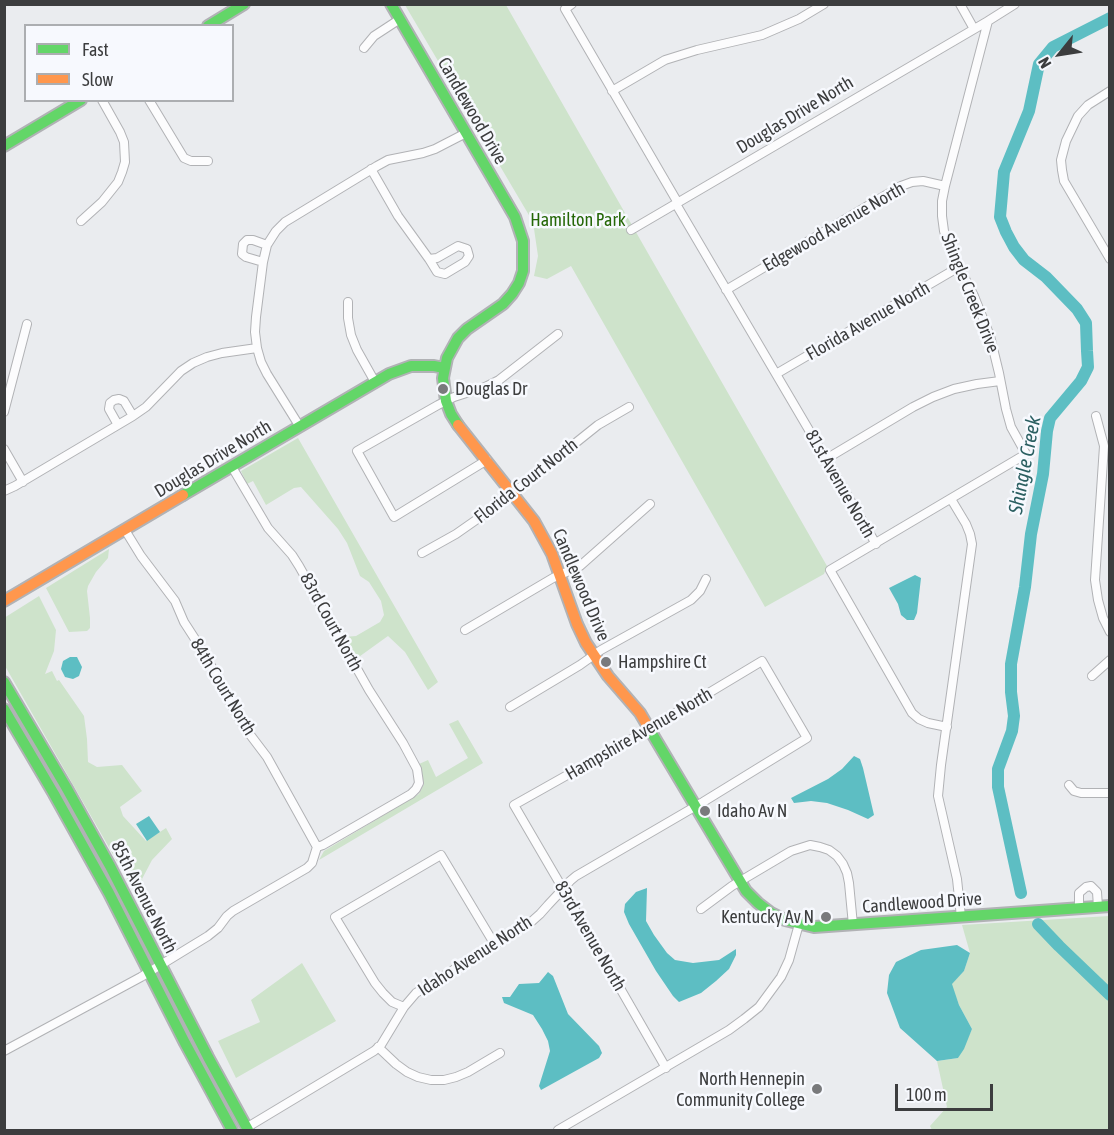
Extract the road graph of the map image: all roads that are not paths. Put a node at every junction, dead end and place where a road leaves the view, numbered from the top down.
1 (244, 4) edge
2 (391, 4) edge
3 (824, 4) edge
4 (960, 4) edge
5 (1015, 4) edge
6 (568, 7) edge
7 (400, 19) junction
8 (988, 21) junction
9 (211, 24) edge
10 (975, 29) junction
11 (364, 48) dead end
12 (612, 91) junction
13 (1110, 91) edge
14 (78, 102) edge
15 (103, 102) edge
16 (150, 102) edge
17 (465, 133) junction
18 (4, 146) edge
19 (208, 161) dead end
20 (371, 169) junction
21 (945, 186) junction
22 (677, 204) junction
23 (81, 221) dead end
24 (631, 230) dead end
25 (267, 245) junction
26 (1110, 259) edge
27 (429, 260) junction
28 (263, 262) junction
29 (959, 267) junction
30 (726, 290) junction
31 (348, 302) dead end
32 (27, 324) dead end
33 (558, 334) dead end
34 (257, 348) junction
35 (444, 368) junction
36 (776, 374) junction
37 (1000, 381) junction
38 (375, 382) junction
39 (446, 401) junction
40 (629, 407) dead end
41 (4, 412) edge
42 (133, 416) junction
43 (1096, 416) dead end
44 (118, 425) junction
45 (300, 427) junction
46 (1107, 447) edge
47 (4, 449) edge
48 (826, 459) junction
49 (487, 460) junction
50 (232, 467) junction
51 (22, 482) junction
52 (4, 491) edge
53 (513, 493) junction
54 (951, 499) junction
55 (650, 504) dead end
56 (125, 530) junction
57 (876, 544) junction
58 (422, 553) dead end
59 (560, 575) junction
60 (706, 579) dead end
61 (4, 601) edge
62 (465, 630) dead end
63 (1110, 632) edge
64 (593, 656) junction
65 (1110, 660) edge
66 (1092, 676) dead end
67 (4, 682) edge
68 (510, 707) dead end
69 (4, 709) edge
70 (946, 727) junction
71 (649, 728) junction
72 (807, 738) joint
73 (1069, 785) dead end
74 (66, 787) junction
75 (1110, 793) edge
76 (54, 794) junction
77 (514, 805) joint
78 (695, 806) junction
79 (317, 847) junction
80 (739, 881) junction
81 (563, 889) junction
82 (1104, 907) edge
83 (701, 909) dead end
84 (1079, 909) junction
85 (961, 917) junction
86 (799, 924) junction
87 (853, 925) junction
88 (495, 945) junction
89 (160, 965) junction
90 (148, 972) junction
91 (404, 1007) junction
92 (378, 1047) junction
93 (4, 1051) edge
94 (500, 1053) dead end
95 (666, 1068) junction
96 (245, 1130) edge
97 (232, 1131) edge
98 (558, 1131) edge

1 - 9 street
2 - 7 street, Candlewood Drive
3 - 12 street
4 - 10 street
5 - 8 street
6 - 12 street, 81st Avenue North
7 - 11 street
7 - 17 street, Candlewood Drive
8 - 10 street, Douglas Drive North
8 - 21 street, Shingle Creek Drive
10 - 22 street, Douglas Drive North
12 - 22 street, 81st Avenue North
13 - 26 street
14 - 18 street
15 - 23 street
16 - 19 street
17 - 20 street
17 - 35 street, Candlewood Drive
20 - 25 street
20 - 27 street
21 - 29 street, Shingle Creek Drive
21 - 30 street, Edgewood Avenue North
22 - 24 street, Douglas Drive North
22 - 30 street, 81st Avenue North
25 - 28 street
25 - 28 street
27 - 27 street
28 - 34 street
29 - 36 street, Florida Avenue North
29 - 37 street, Shingle Creek Drive
30 - 36 street, 81st Avenue North
31 - 38 street
32 - 41 street
33 - 39 street
34 - 42 street
34 - 45 street
35 - 38 street, Douglas Drive North
35 - 39 street, Candlewood Drive
36 - 48 street, 81st Avenue North
37 - 48 street
37 - 54 street, Shingle Creek Drive
38 - 45 street, Douglas Drive North
39 - 49 street, Candlewood Drive
39 - 49 street
40 - 53 street, Florida Court North
42 - 44 street
42 - 44 street
43 - 46 street
44 - 51 street
45 - 50 street, Douglas Drive North
46 - 63 street
47 - 51 street
48 - 57 street, 81st Avenue North
49 - 53 street, Candlewood Drive
50 - 56 street, Douglas Drive North
50 - 79 street, 83rd Court North
51 - 52 street
53 - 58 street, Florida Court North
53 - 59 street, Candlewood Drive
54 - 57 street
54 - 70 street
55 - 59 street
56 - 61 street, Douglas Drive North
56 - 79 street, 84th Court North
57 - 70 street, 81st Avenue North
59 - 62 street
59 - 64 street, Candlewood Drive
60 - 64 street
64 - 68 street
64 - 71 street, Candlewood Drive
65 - 66 street
67 - 74 street, 85th Avenue North
69 - 76 street, 85th Avenue North
70 - 85 street
71 - 72 street, Hampshire Avenue North
71 - 77 street, Hampshire Avenue North
71 - 78 street, Candlewood Drive
72 - 78 street, Idaho Avenue North
73 - 75 street
74 - 76 street
74 - 89 street, 85th Avenue North
76 - 90 street, 85th Avenue North
77 - 81 street, 83rd Avenue North
78 - 80 street, Candlewood Drive
78 - 81 street, Idaho Avenue North
79 - 89 street
80 - 83 street
80 - 86 street, Candlewood Drive
80 - 87 street
81 - 88 street, Idaho Avenue North
81 - 95 street, 83rd Avenue North
82 - 84 street, Candlewood Drive
82 - 84 street
84 - 85 street, Candlewood Drive
85 - 87 street, Candlewood Drive
86 - 87 street, Candlewood Drive
86 - 95 street
88 - 91 street, Idaho Avenue North
88 - 91 street
89 - 90 street
89 - 96 street, 85th Avenue North
90 - 93 street
90 - 97 street, 85th Avenue North
91 - 92 street, Idaho Avenue North
92 - 94 street
92 - 96 street, Idaho Avenue North
95 - 98 street

